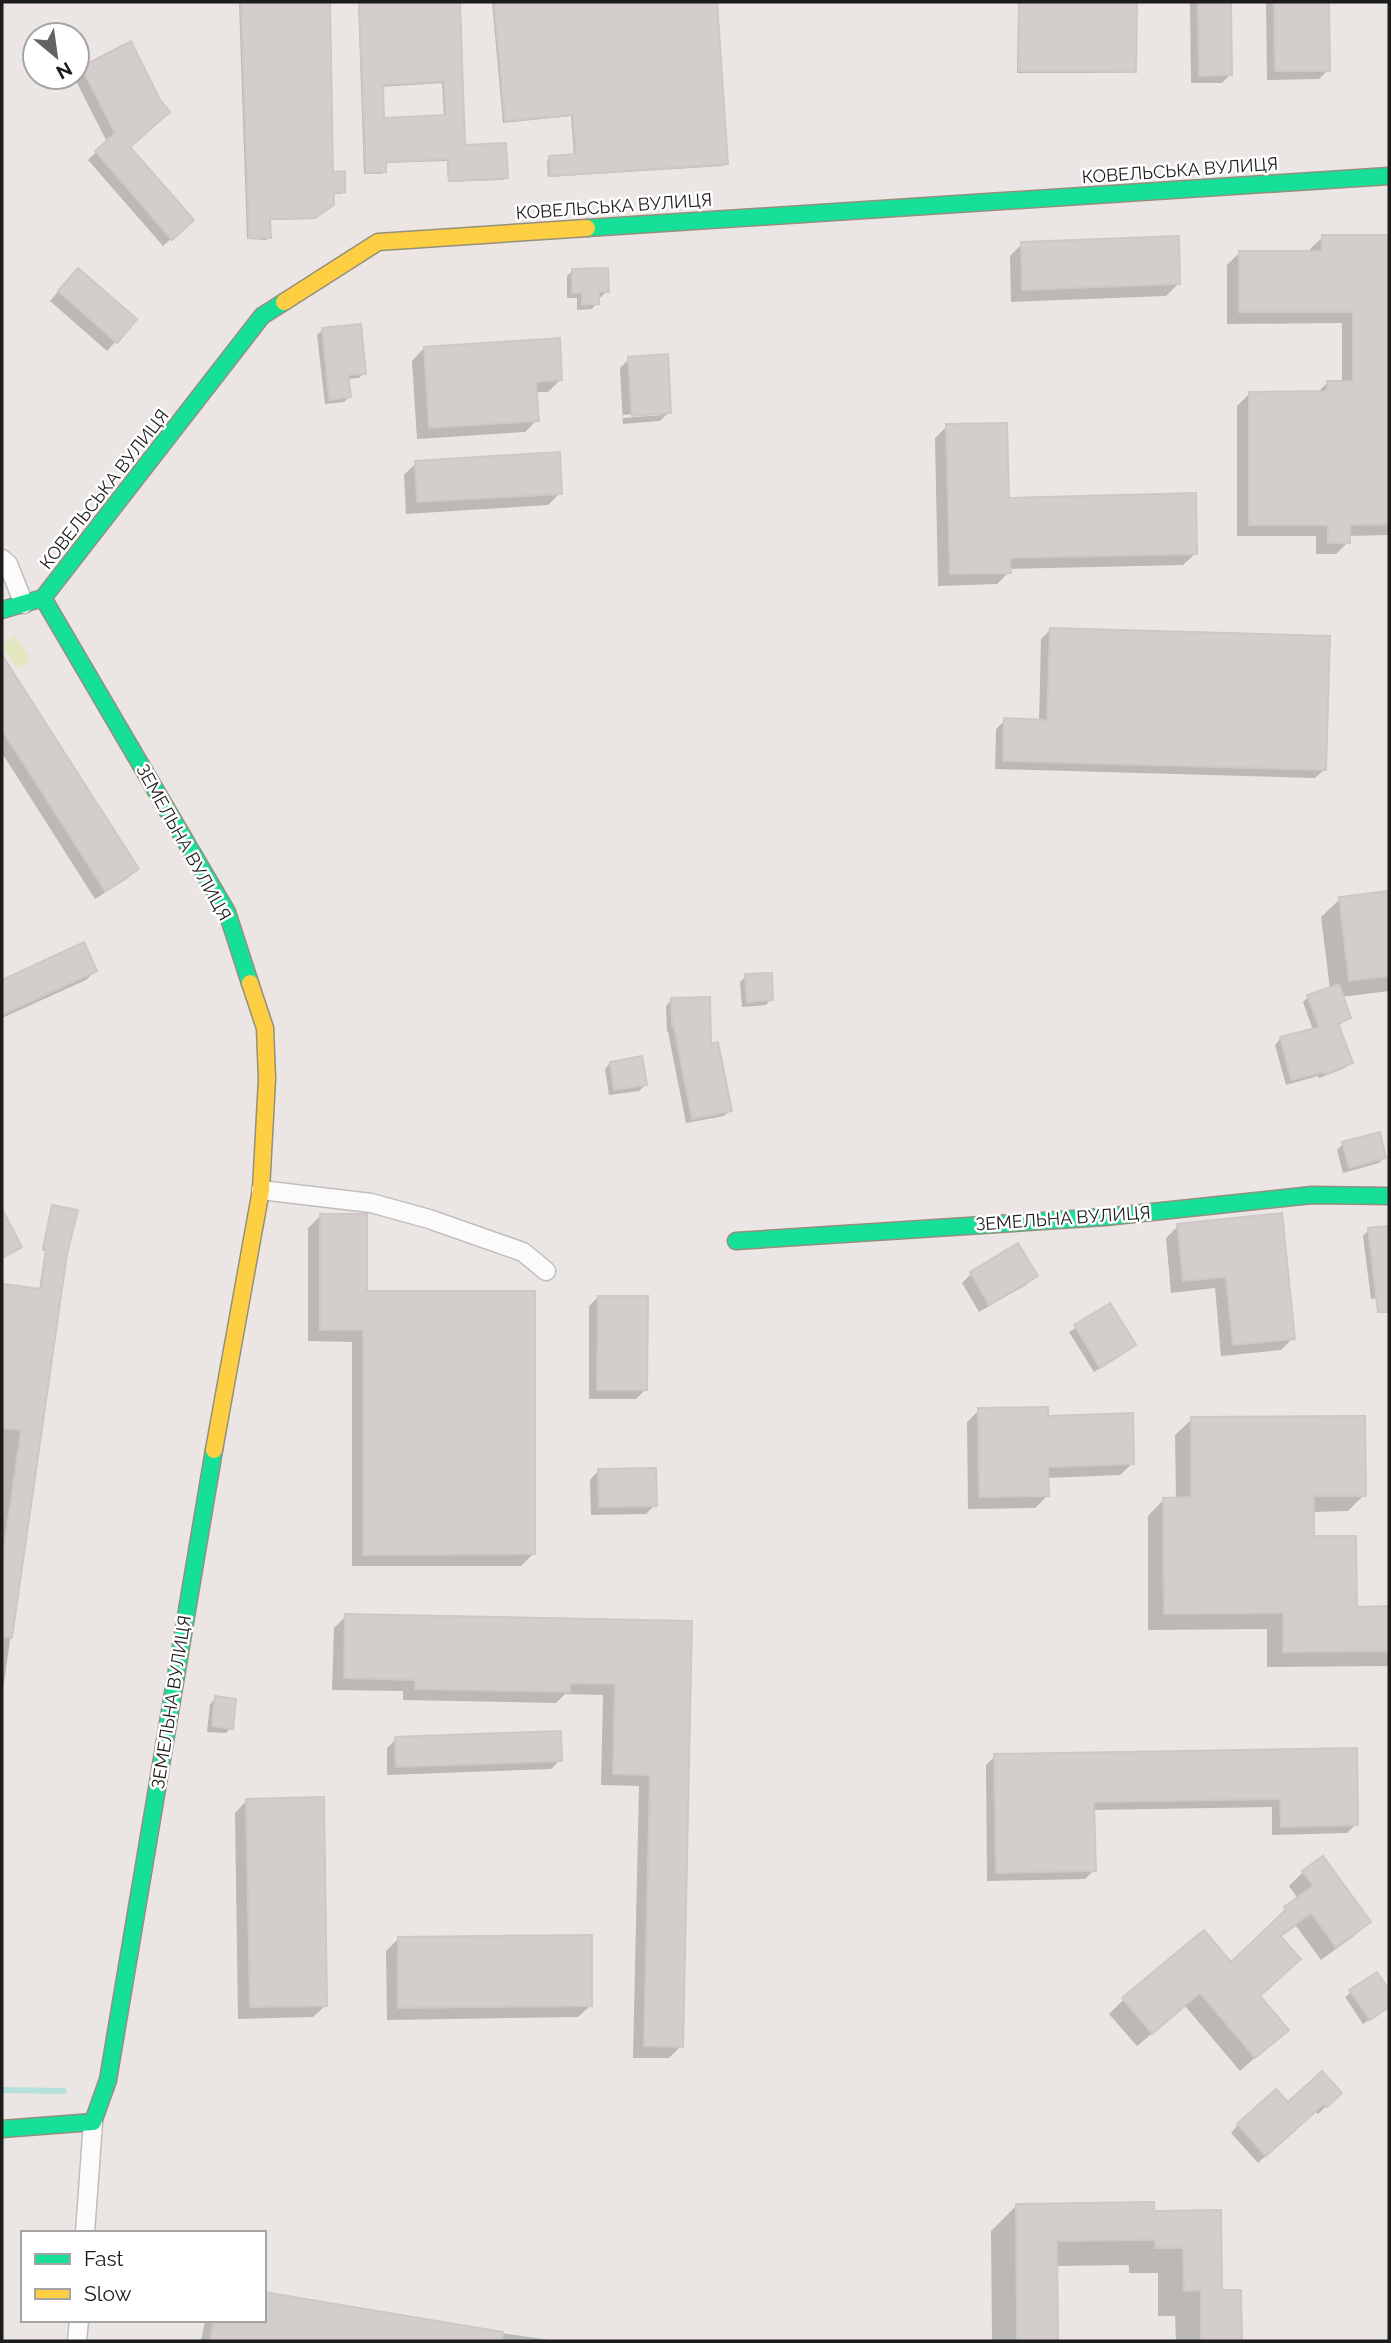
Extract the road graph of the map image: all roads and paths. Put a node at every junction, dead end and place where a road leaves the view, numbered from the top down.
1 (1389, 176) edge
2 (2, 559) edge
3 (43, 598) junction
4 (24, 604) junction
5 (2, 610) edge
6 (261, 1191) junction
7 (1389, 1196) edge
8 (736, 1241) dead end
9 (546, 1270) dead end
10 (93, 2122) junction
11 (2, 2129) edge
12 (85, 2231) edge
13 (79, 2322) edge
14 (77, 2341) edge

1 - 3 street, КОВЕЛЬСЬКА ВУЛИЦЯ
2 - 4 street
3 - 4 street
3 - 6 street, ЗЕМЕЛЬНА ВУЛИЦЯ
4 - 5 street
6 - 9 street
6 - 10 street, ЗЕМЕЛЬНА ВУЛИЦЯ
7 - 8 street, ЗЕМЕЛЬНА ВУЛИЦЯ
10 - 11 street
10 - 12 street
13 - 14 street

